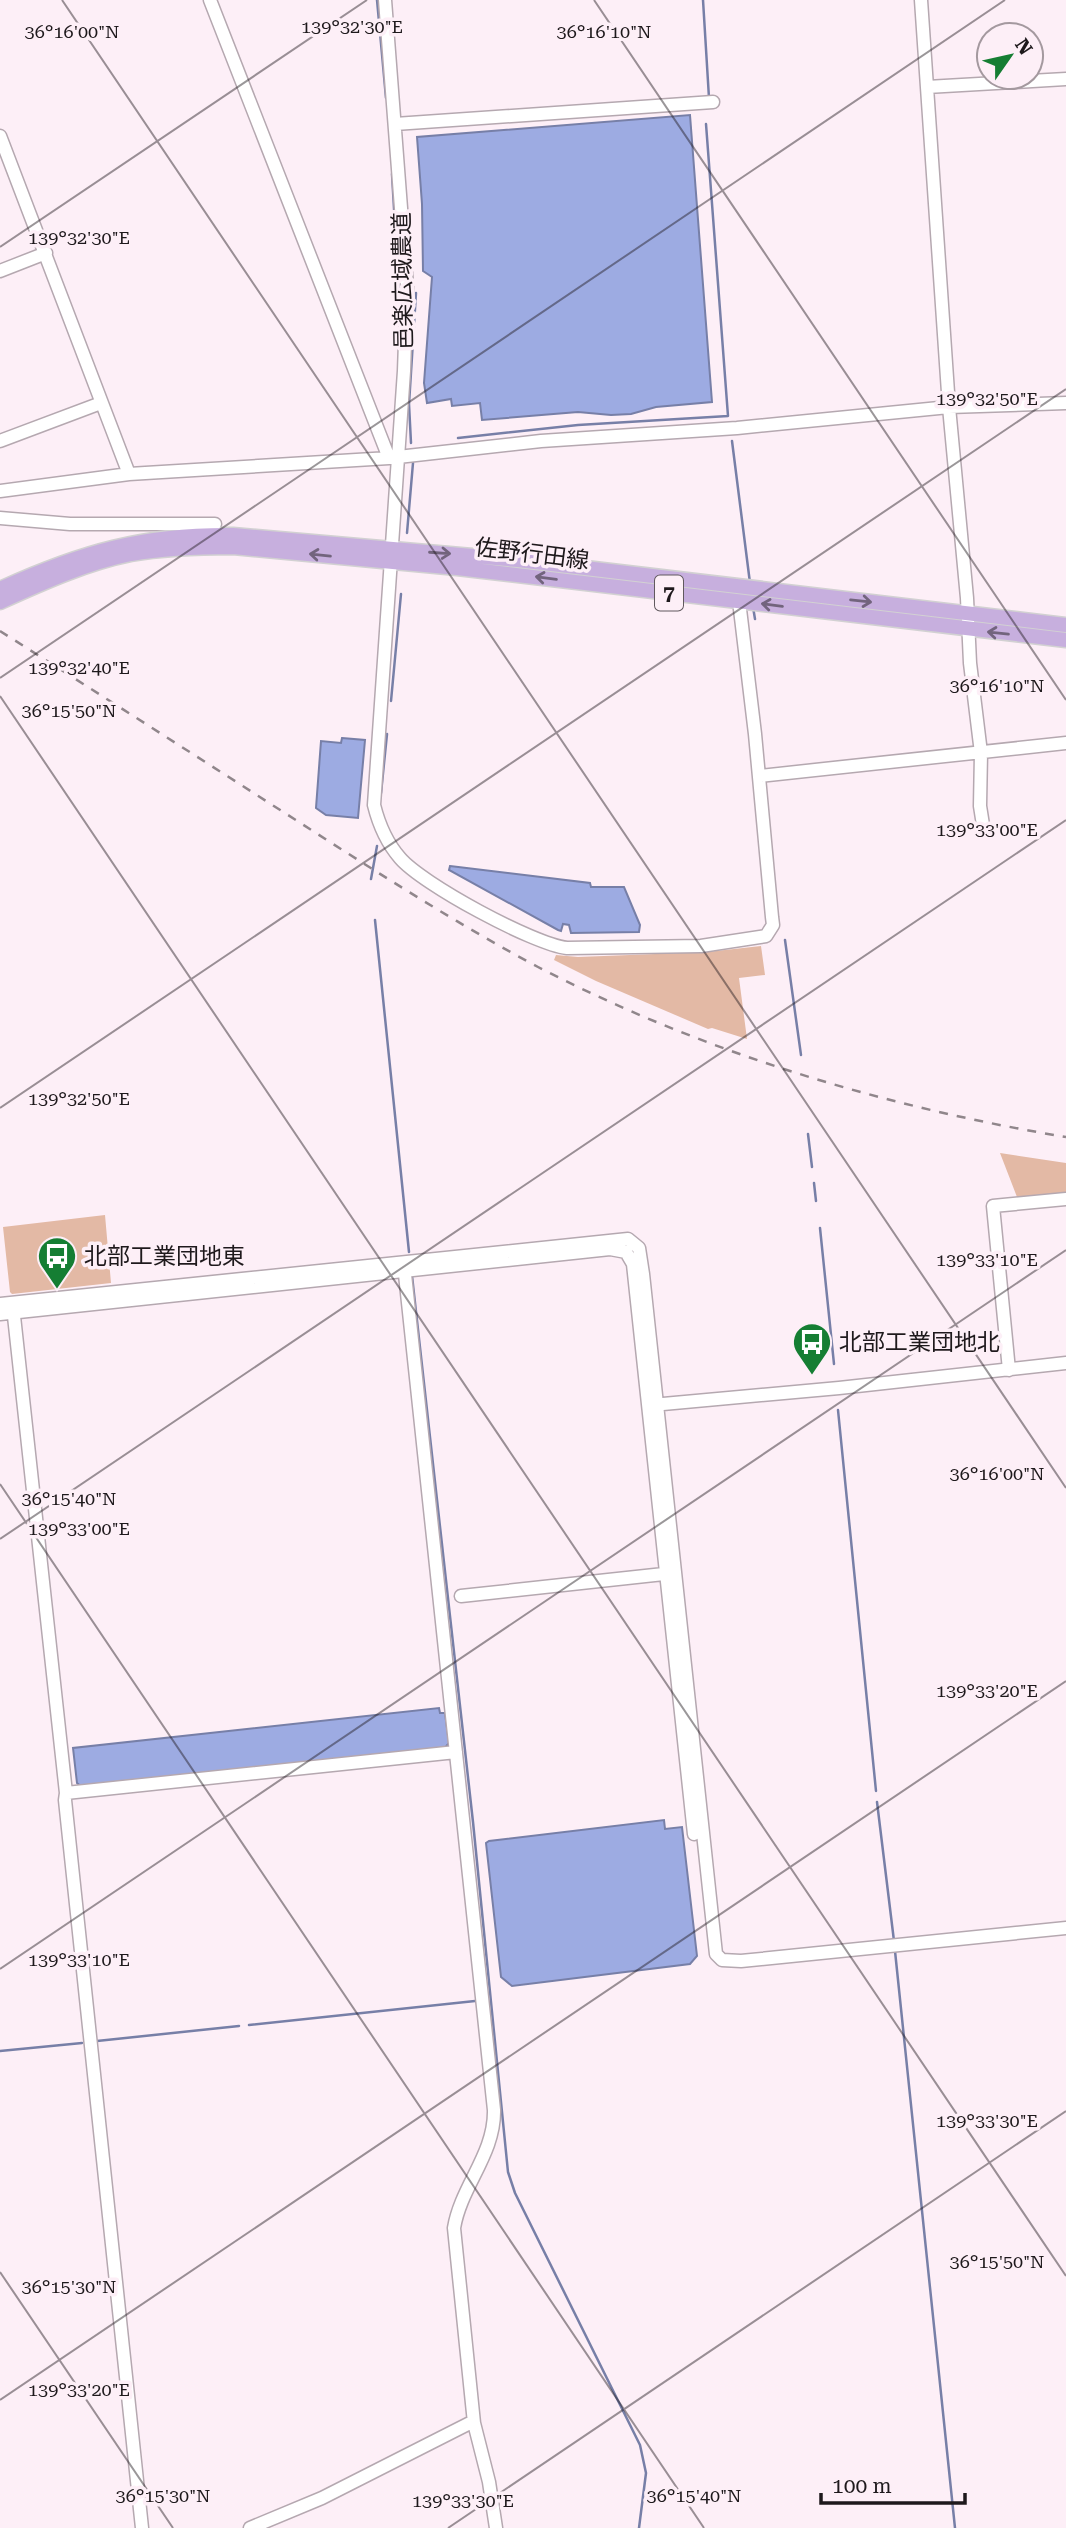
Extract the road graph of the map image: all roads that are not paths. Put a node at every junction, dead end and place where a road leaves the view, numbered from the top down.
1 (210, 0) edge
2 (385, 0) edge
3 (921, 0) edge
4 (1066, 79) edge
5 (927, 87) junction
6 (713, 102) dead end
7 (395, 124) junction
8 (0, 136) edge
9 (46, 253) junction
10 (0, 271) edge
11 (101, 403) junction
12 (1066, 403) edge
13 (948, 407) junction
14 (0, 441) edge
15 (394, 458) junction
16 (130, 474) junction
17 (0, 491) edge
18 (0, 518) edge
19 (215, 524) dead end
20 (273, 544) junction
21 (392, 555) junction
22 (0, 589) edge
23 (738, 601) junction
24 (0, 602) edge
25 (968, 613) junction
26 (1066, 625) edge
27 (969, 629) junction
28 (1066, 640) edge
29 (1066, 743) edge
30 (981, 753) junction
31 (759, 776) junction
32 (983, 825) dead end
33 (1066, 1199) edge
34 (404, 1267) junction
35 (9, 1307) edge
36 (0, 1314) edge
37 (1066, 1363) edge
38 (1009, 1370) junction
39 (653, 1405) junction
40 (671, 1574) junction
41 (461, 1596) dead end
42 (456, 1752) junction
43 (66, 1793) junction
44 (1066, 1928) edge
45 (474, 2423) junction
46 (142, 2528) edge
47 (250, 2528) edge
48 (496, 2528) edge

1 - 15 street
2 - 7 street, 邑楽広域農道
3 - 5 street
4 - 5 street
5 - 13 street
6 - 7 street
7 - 15 street, 邑楽広域農道
8 - 9 street
9 - 10 street
9 - 11 street
11 - 14 street
11 - 16 street
12 - 13 street
13 - 15 street
13 - 25 street
15 - 16 street
15 - 21 street, 邑楽広域農道
16 - 17 street
18 - 19 street
20 - 21 main road, 佐野行田線 / 7
20 - 22 main road, 佐野行田線 / 7
20 - 24 main road, 佐野行田線 / 7
23 -> 21 main road, 佐野行田線 / 7
21 -> 25 main road, 佐野行田線 / 7
21 - 31 street, 邑楽広域農道
27 -> 23 main road, 佐野行田線 / 7
23 - 31 street, 邑楽広域農道
25 - 26 main road, 佐野行田線 / 7
25 - 27 street
28 -> 27 main road, 佐野行田線 / 7
27 - 30 street
29 - 30 street
30 - 31 street
30 - 32 street
33 - 38 street
34 - 35 street
34 - 39 street
34 - 42 street
35 - 36 street
35 - 43 street
37 - 38 street
38 - 39 street
39 - 40 street
40 - 41 street
40 - 44 street
42 - 43 street
42 - 45 street
43 - 46 street
45 - 47 street
45 - 48 street

